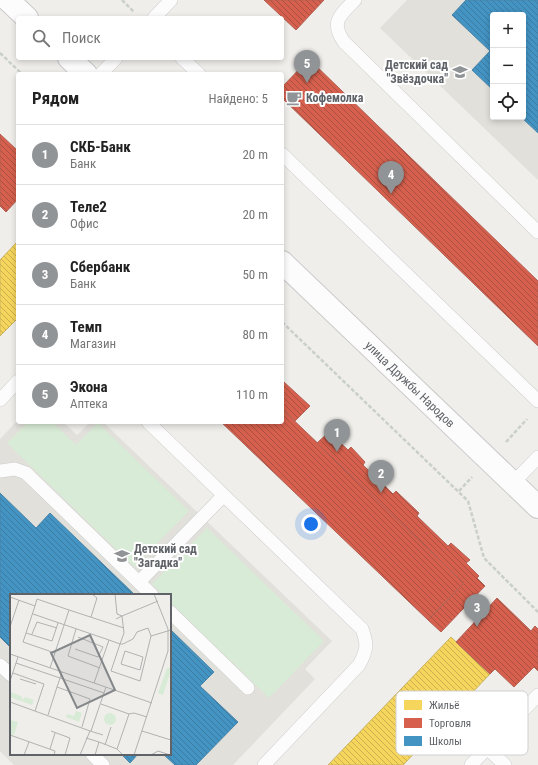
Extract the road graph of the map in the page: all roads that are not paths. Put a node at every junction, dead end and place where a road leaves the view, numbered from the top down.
1 (8, 0) edge
2 (171, 0) edge
3 (355, 0) edge
4 (25, 16) edge
5 (156, 16) edge
6 (71, 60) edge
7 (114, 60) edge
8 (184, 60) edge
9 (84, 72) edge
10 (103, 72) edge
11 (197, 72) edge
12 (284, 156) edge
13 (538, 232) edge
14 (284, 264) edge
15 (16, 383) edge
16 (0, 400) edge
17 (538, 401) edge
18 (150, 424) edge
19 (538, 458) edge
20 (0, 471) edge
21 (513, 483) junction
22 (223, 496) junction
23 (538, 507) edge
24 (139, 582) junction
25 (151, 594) edge
26 (171, 613) edge
27 (248, 688) dead end
28 (538, 695) edge
29 (528, 705) edge
30 (93, 755) edge
31 (480, 755) edge
32 (494, 755) edge
33 (103, 765) edge
34 (264, 765) edge
35 (471, 765) edge
36 (505, 765) edge

1 - 4 street
2 - 5 lane
3 - 13 lane
6 - 9 street
7 - 10 lane
8 - 11 lane
12 - 17 lane
14 - 21 street, улица Дружбы Народов
15 - 16 lane
18 - 22 lane
19 - 21 lane
20 - 24 lane
21 - 23 street, улица Дружбы Народов
22 - 24 lane
22 - 34 lane
24 - 25 lane
26 - 27 lane
28 - 29 lane
30 - 33 lane
31 - 35 lane
32 - 36 lane

